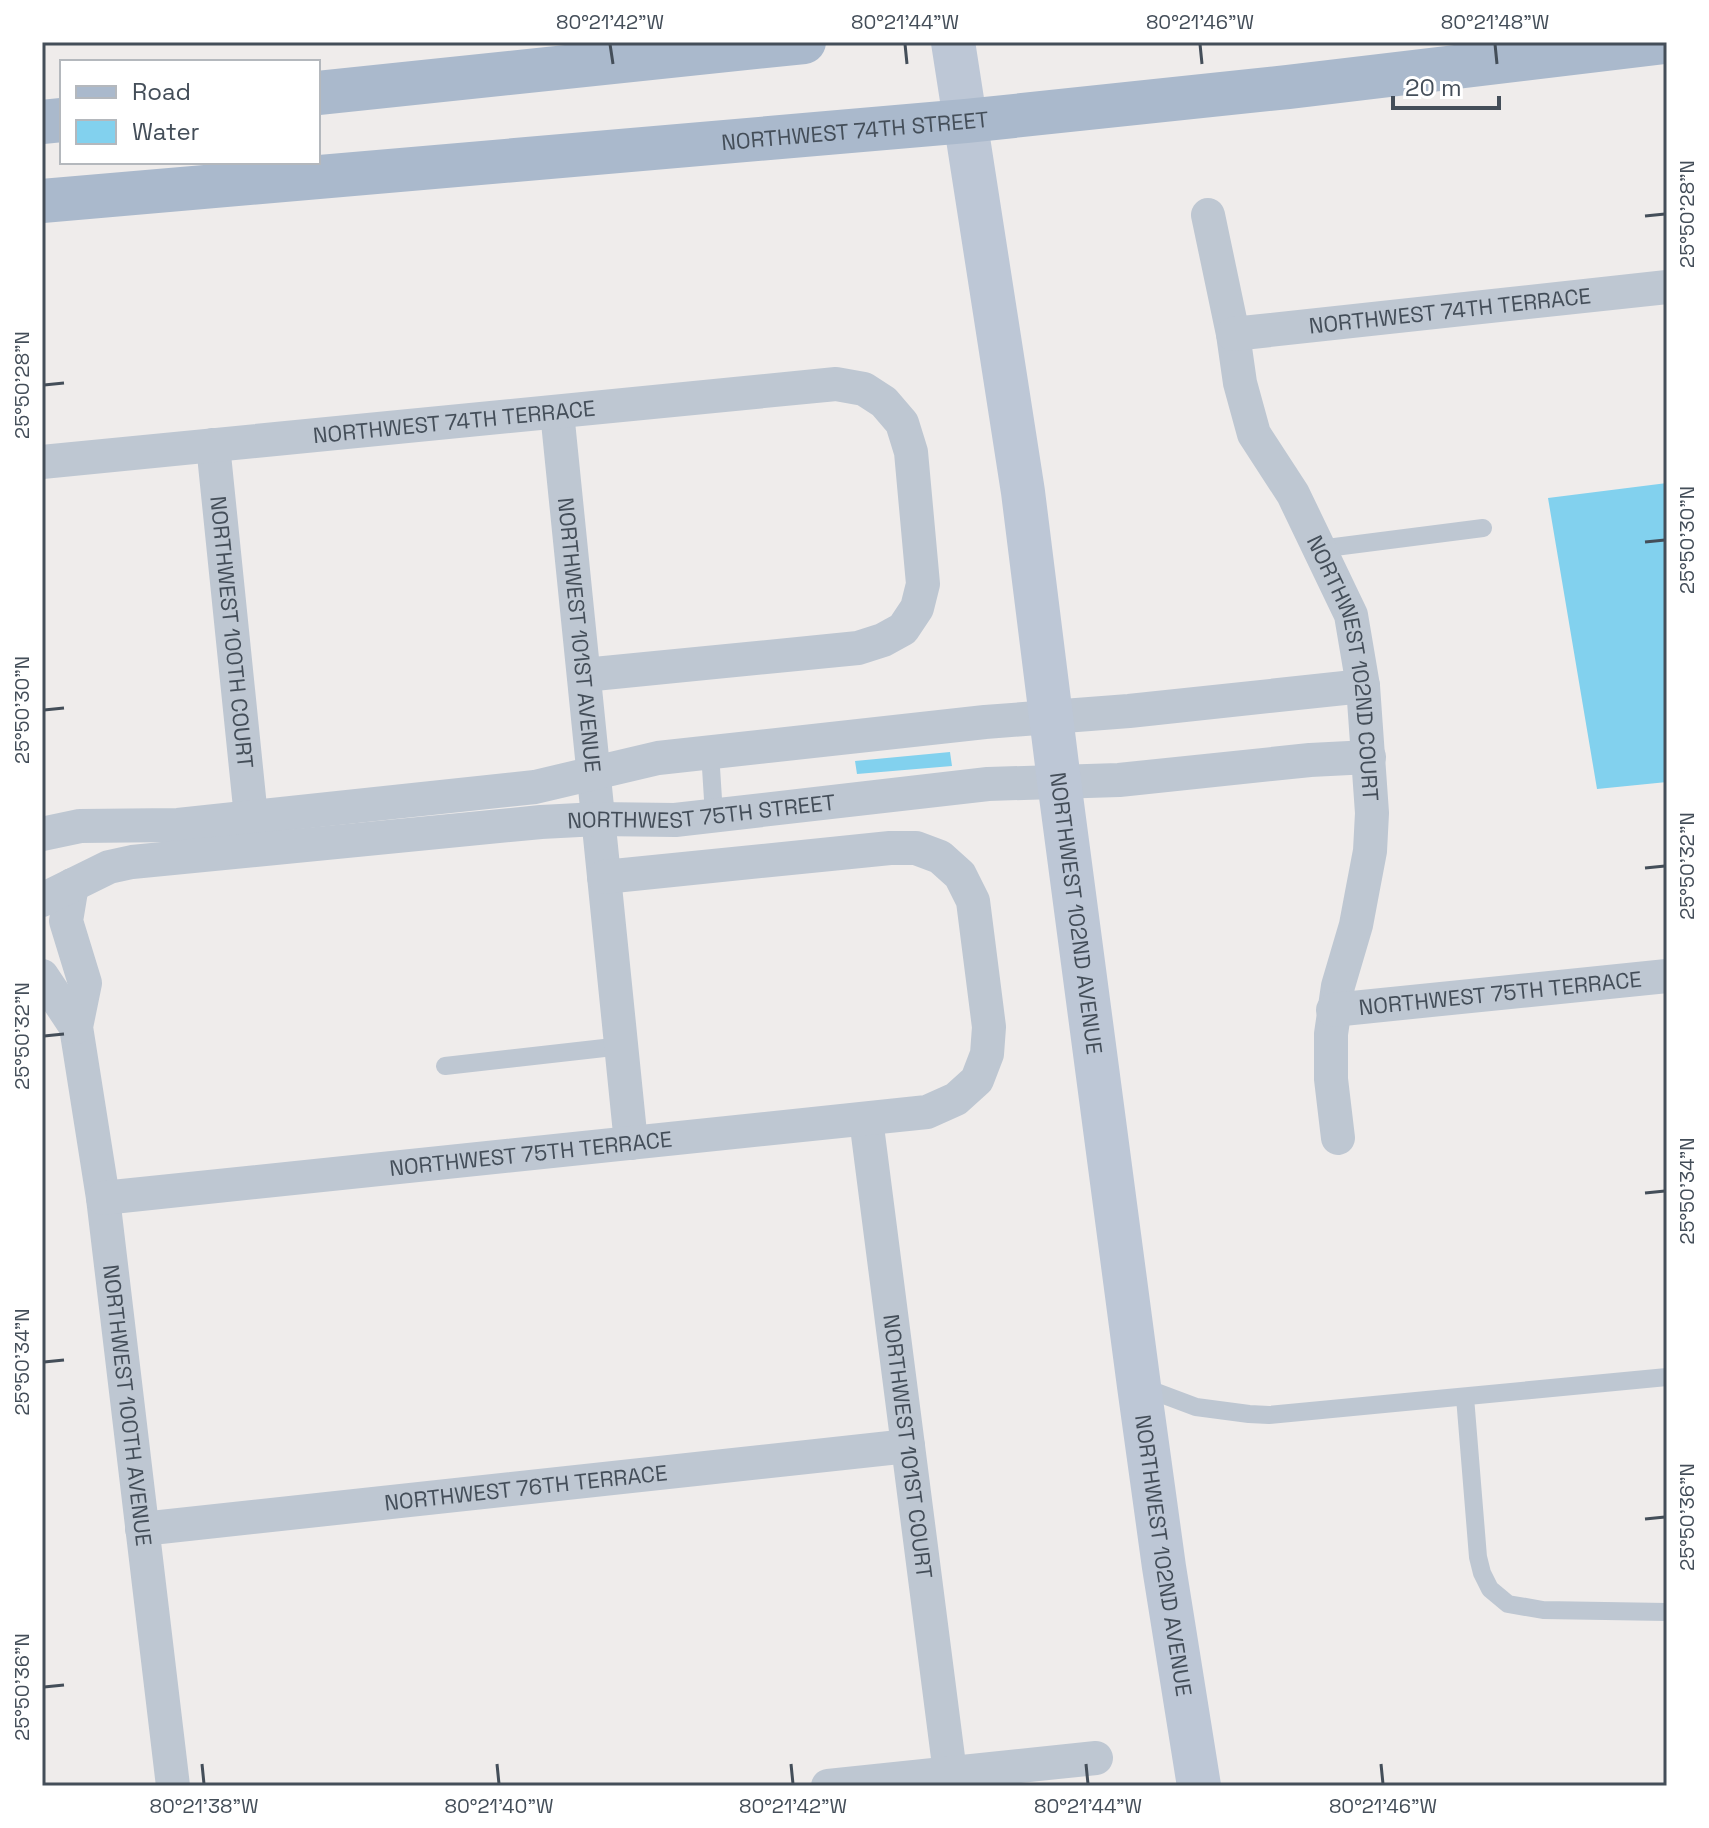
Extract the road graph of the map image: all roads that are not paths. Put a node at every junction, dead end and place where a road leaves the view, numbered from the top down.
1 (804, 42) edge
2 (953, 42) edge
3 (1665, 42) edge
4 (320, 93) edge
5 (966, 121) junction
6 (42, 201) edge
7 (1208, 215) dead end
8 (1667, 287) edge
9 (1233, 334) junction
10 (557, 412) junction
11 (213, 445) junction
12 (42, 462) edge
13 (1483, 528) dead end
14 (1319, 549) junction
15 (584, 675) junction
16 (1363, 686) junction
17 (1051, 717) junction
18 (710, 752) junction
19 (1369, 757) junction
20 (593, 773) junction
21 (1059, 781) junction
22 (714, 815) junction
23 (251, 817) junction
24 (598, 819) junction
25 (42, 834) edge
26 (604, 877) junction
27 (72, 885) junction
28 (42, 900) edge
29 (42, 976) edge
30 (1667, 976) edge
31 (1333, 1010) junction
32 (76, 1027) junction
33 (622, 1046) junction
34 (445, 1066) dead end
35 (866, 1119) junction
36 (1338, 1138) dead end
37 (631, 1143) junction
38 (103, 1198) junction
39 (1667, 1377) edge
40 (1139, 1386) junction
41 (1465, 1397) junction
42 (908, 1446) junction
43 (142, 1529) junction
44 (1667, 1612) edge
45 (1096, 1758) dead end
46 (950, 1773) junction
47 (173, 1786) edge
48 (828, 1786) edge
49 (1199, 1786) edge

1 - 4 main road
2 - 5 street, NORTHWEST 102ND AVENUE
3 - 5 main road, NORTHWEST 74TH STREET
5 - 6 main road, NORTHWEST 74TH STREET
5 - 17 street, NORTHWEST 102ND AVENUE
7 - 9 street, NORTHWEST 102ND COURT
8 - 9 street, NORTHWEST 74TH TERRACE
9 - 14 street, NORTHWEST 102ND COURT
10 - 11 street, NORTHWEST 74TH TERRACE
10 - 15 street, NORTHWEST 101ST AVENUE
10 - 15 street, NORTHWEST 74TH TERRACE
11 - 12 street, NORTHWEST 74TH TERRACE
11 - 23 street, NORTHWEST 100TH COURT
13 - 14 lane
14 - 16 street, NORTHWEST 102ND COURT
15 - 20 street, NORTHWEST 101ST AVENUE
16 - 17 street, NORTHWEST 75TH STREET
16 - 19 street, NORTHWEST 102ND COURT
17 - 18 street, NORTHWEST 75TH STREET
17 - 21 street, NORTHWEST 102ND AVENUE
18 - 20 street, NORTHWEST 75TH STREET
18 - 22 lane
19 - 21 street, NORTHWEST 75TH STREET
19 - 31 street, NORTHWEST 102ND COURT
20 - 23 street, NORTHWEST 75TH STREET
20 - 24 street, NORTHWEST 101ST AVENUE
21 - 22 street, NORTHWEST 75TH STREET
21 - 40 street, NORTHWEST 102ND AVENUE
22 - 24 street, NORTHWEST 75TH STREET
23 - 25 street, NORTHWEST 75TH STREET
24 - 26 street, NORTHWEST 101ST AVENUE
24 - 27 street, NORTHWEST 75TH STREET
26 - 33 street, NORTHWEST 101ST AVENUE
26 - 35 street, NORTHWEST 75TH TERRACE
27 - 28 street, NORTHWEST 75TH STREET
27 - 32 street, NORTHWEST 100TH AVENUE
29 - 32 street, NORTHWEST 100TH AVENUE
30 - 31 street, NORTHWEST 75TH TERRACE
31 - 36 street, NORTHWEST 102ND COURT
32 - 38 street, NORTHWEST 100TH AVENUE
33 - 34 lane
33 - 37 street, NORTHWEST 101ST AVENUE
35 - 37 street, NORTHWEST 75TH TERRACE
35 - 42 street, NORTHWEST 101ST COURT
37 - 38 street, NORTHWEST 75TH TERRACE
38 - 43 street, NORTHWEST 100TH AVENUE
39 - 41 lane
40 - 41 lane
40 - 49 street, NORTHWEST 102ND AVENUE
41 - 44 lane
42 - 43 street, NORTHWEST 76TH TERRACE
42 - 46 street, NORTHWEST 101ST COURT
43 - 47 street, NORTHWEST 100TH AVENUE
45 - 46 street
46 - 48 street

